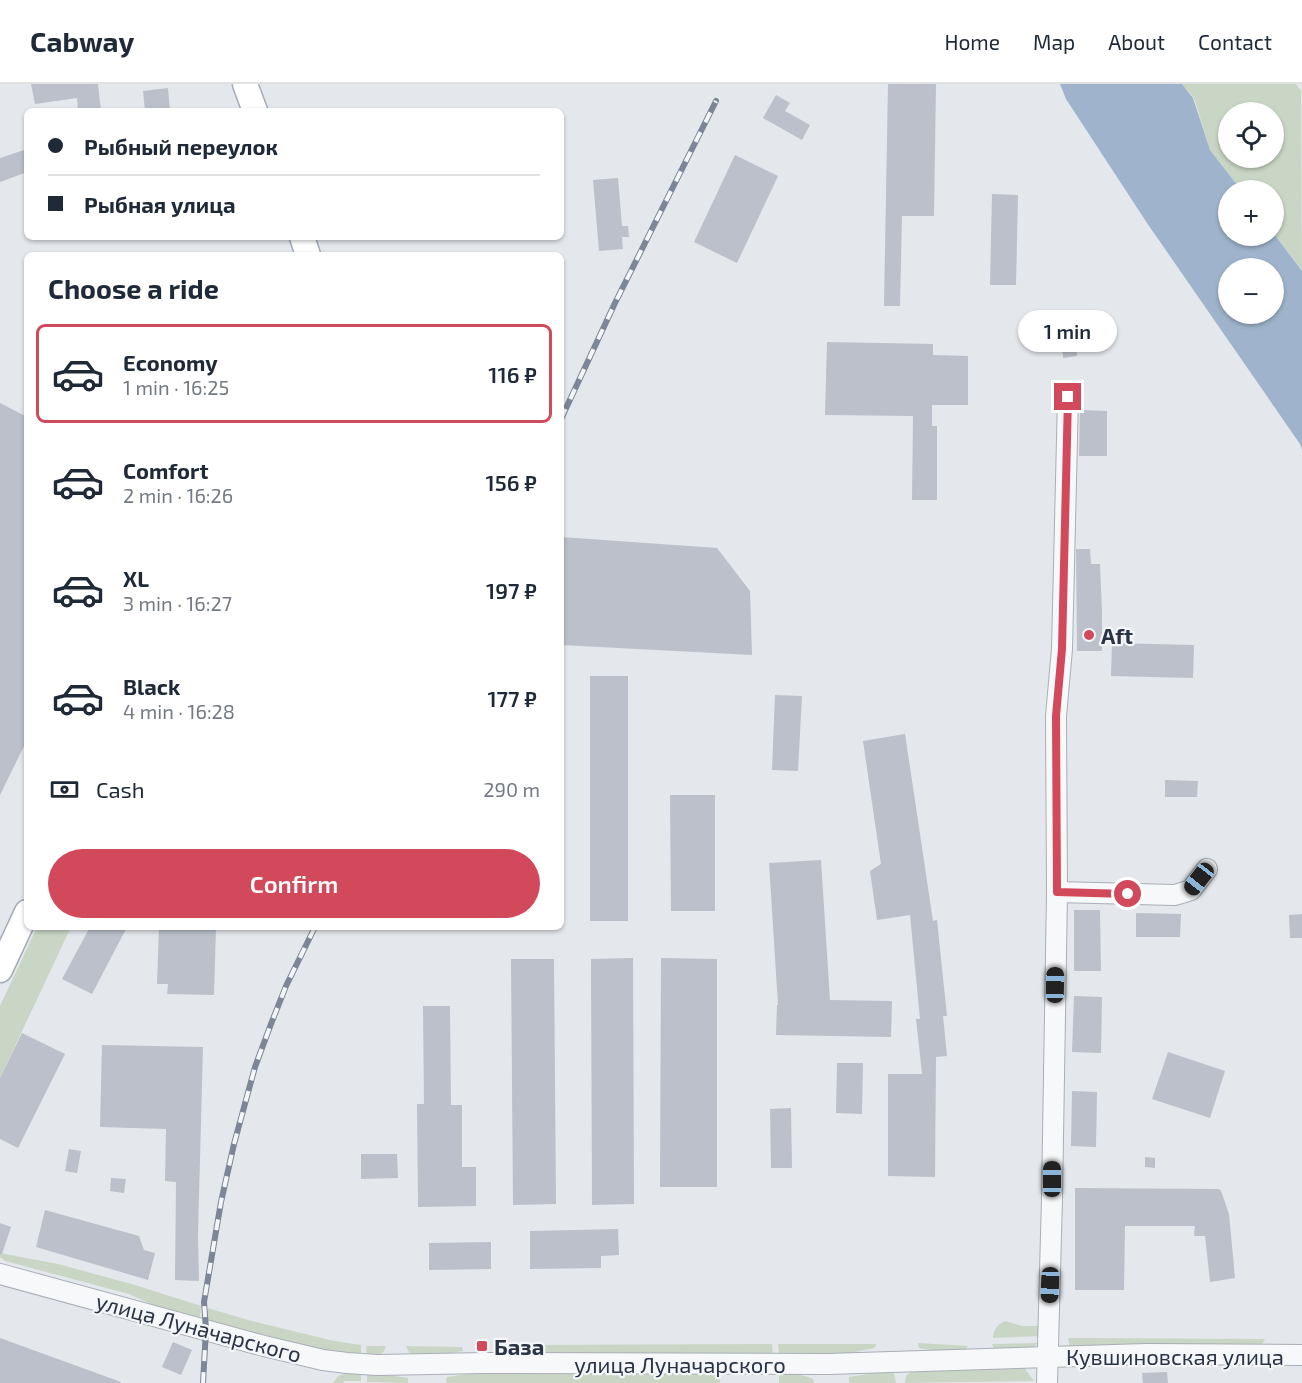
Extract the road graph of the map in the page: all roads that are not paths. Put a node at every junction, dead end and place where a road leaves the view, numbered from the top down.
1 (245, 84) edge
2 (254, 108) edge
3 (1068, 397) dead end
4 (1207, 869) dead end
5 (1057, 892) junction
6 (24, 918) edge
7 (0, 970) edge
8 (0, 1274) edge
9 (1302, 1355) edge
10 (1047, 1357) junction
11 (1047, 1383) edge

1 - 2 main road
3 - 5 street
4 - 5 street
5 - 10 street
6 - 7 main road
8 - 10 street, улица Луначарского
9 - 10 street, Кувшиновская улица
10 - 11 street

